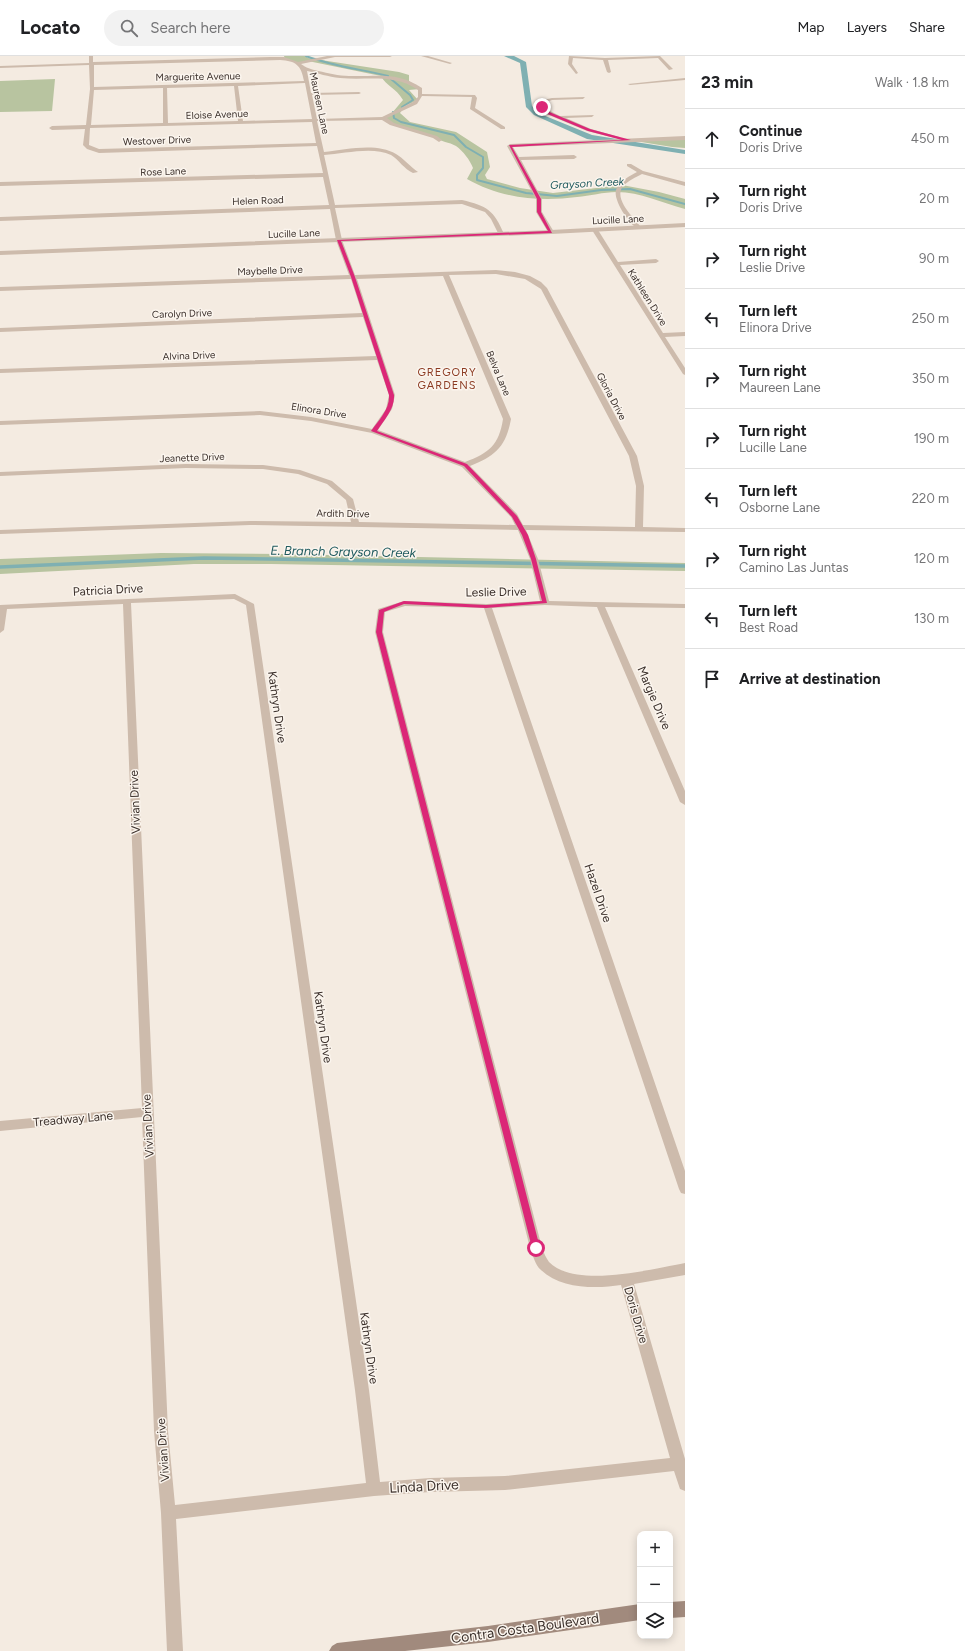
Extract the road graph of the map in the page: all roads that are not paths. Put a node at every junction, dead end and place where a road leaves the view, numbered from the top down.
1 (91, 56) edge
2 (335, 56) edge
3 (390, 56) edge
4 (423, 56) edge
5 (571, 57) edge
6 (659, 57) edge
7 (606, 59) junction
8 (298, 63) junction
9 (450, 63) dead end
10 (92, 64) junction
11 (0, 67) edge
12 (304, 68) junction
13 (671, 69) dead end
14 (609, 72) dead end
15 (576, 73) dead end
16 (685, 80) edge
17 (306, 82) junction
18 (630, 84) dead end
19 (236, 85) junction
20 (165, 86) junction
21 (92, 89) junction
22 (359, 93) dead end
23 (310, 94) junction
24 (421, 95) junction
25 (583, 98) dead end
26 (592, 116) dead end
27 (558, 117) junction
28 (383, 118) junction
29 (314, 120) junction
30 (241, 122) junction
31 (166, 125) junction
32 (88, 127) junction
33 (52, 128) dead end
34 (503, 128) dead end
35 (685, 138) edge
36 (439, 140) dead end
37 (626, 140) junction
38 (320, 144) junction
39 (322, 154) junction
40 (574, 157) dead end
41 (518, 159) junction
42 (629, 165) dead end
43 (415, 172) dead end
44 (641, 172) junction
45 (326, 175) junction
46 (0, 184) edge
47 (685, 184) edge
48 (331, 206) junction
49 (0, 218) edge
50 (685, 225) edge
51 (638, 227) junction
52 (595, 230) junction
53 (551, 232) junction
54 (501, 234) junction
55 (339, 240) junction
56 (0, 252) edge
57 (656, 262) dead end
58 (616, 264) junction
59 (445, 274) junction
60 (353, 277) junction
61 (538, 282) joint
62 (0, 288) edge
63 (366, 315) junction
64 (0, 330) edge
65 (685, 334) edge
66 (660, 335) junction
67 (379, 358) junction
68 (0, 371) edge
69 (685, 373) edge
70 (0, 423) edge
71 (374, 431) junction
72 (465, 465) junction
73 (0, 474) edge
74 (355, 523) junction
75 (520, 526) junction
76 (640, 528) junction
77 (685, 530) edge
78 (0, 532) edge
79 (217, 597) joint
80 (127, 601) junction
81 (404, 603) joint
82 (545, 603) junction
83 (600, 604) junction
84 (486, 606) junction
85 (685, 606) edge
86 (2, 607) edge
87 (0, 630) edge
88 (685, 802) edge
89 (147, 1112) junction
90 (0, 1126) edge
91 (685, 1189) edge
92 (685, 1269) edge
93 (626, 1279) junction
94 (679, 1464) junction
95 (685, 1484) edge
96 (374, 1489) junction
97 (168, 1513) junction
98 (685, 1609) edge
99 (673, 1610) edge
100 (637, 1612) edge
101 (175, 1651) edge
102 (338, 1651) edge

1 - 10 street, Westover Drive
2 - 3 street
2 - 8 street
4 - 9 street
5 - 7 street
5 - 15 street
6 - 7 street
6 - 13 street
7 - 14 street
8 - 10 street, Maureen Lane
8 - 12 street, Maureen Lane
10 - 11 street, Maureen Lane
10 - 21 street, Westover Drive
12 - 17 street, Maureen Lane
12 - 24 street
16 - 18 street
17 - 19 street, Marguerite Avenue
17 - 23 street, Maureen Lane
19 - 20 street, Marguerite Avenue
19 - 30 street
20 - 21 street, Marguerite Avenue
20 - 31 street
21 - 32 street, Westover Drive
22 - 23 street
23 - 29 street, Maureen Lane
24 - 28 street
24 - 34 street
25 - 27 street
26 - 27 street
27 - 37 street
28 - 29 street, Eloise Avenue
28 - 36 street
29 - 30 street, Eloise Avenue
29 - 38 street, Maureen Lane
30 - 31 street, Eloise Avenue
31 - 32 street, Eloise Avenue
32 - 33 street, Eloise Avenue
32 - 38 street, Westover Drive
35 - 37 street
37 - 41 street
38 - 39 street, Maureen Lane
39 - 43 street
39 - 45 street, Maureen Lane
40 - 41 street
41 - 53 street
42 - 44 street
44 - 47 street
44 - 51 street
45 - 46 street, Rose Lane
45 - 48 street, Maureen Lane
48 - 49 street, Helen Road
48 - 54 street, Helen Road
48 - 55 street, Maureen Lane
50 - 51 street, Lucille Lane
51 - 52 street, Lucille Lane
52 - 53 street, Lucille Lane
52 - 58 street, Kathleen Drive
53 - 54 street, Lucille Lane
54 - 55 street, Lucille Lane
55 - 56 street, Lucille Lane
55 - 60 street, Maureen Lane
57 - 58 street
58 - 66 street, Kathleen Drive
59 - 60 street, Maybelle Drive
59 - 61 street, Maybelle Drive
59 - 72 street, Belva Lane
60 - 62 street, Maybelle Drive
60 - 63 street, Maureen Lane
61 - 76 street, Gloria Drive
63 - 64 street, Carolyn Drive
63 - 67 street, Maureen Lane
65 - 66 street
66 - 69 street, Kathleen Drive
67 - 68 street, Alvina Drive
67 - 71 street, Maureen Lane
70 - 71 street, Elinora Drive
71 - 72 street, Elinora Drive
72 - 75 street, Elinora Drive
73 - 74 street, Jeanette Drive
74 - 75 street, Ardith Drive
74 - 78 street, Ardith Drive
75 - 76 street, Ardith Drive
75 - 82 street, Elinora Drive
76 - 77 street, Ardith Drive
79 - 80 street, Patricia Drive
79 - 96 street, Kathryn Drive
80 - 86 street, Patricia Drive
80 - 89 street, Vivian Drive
81 - 84 street, Leslie Drive
81 - 93 street, Doris Drive
82 - 83 street, Leslie Drive
82 - 84 street, Leslie Drive
83 - 85 street, Leslie Drive
83 - 88 street, Margie Drive
84 - 91 street, Hazel Drive
86 - 87 street
89 - 90 street, Treadway Lane
89 - 97 street, Vivian Drive
92 - 93 street
93 - 94 street, Doris Drive
94 - 95 street, Doris Drive
94 - 96 street, Linda Drive
96 - 97 street, Linda Drive
97 - 101 street, Vivian Drive
98 - 99 main road
100 - 102 main road, Contra Costa Boulevard

